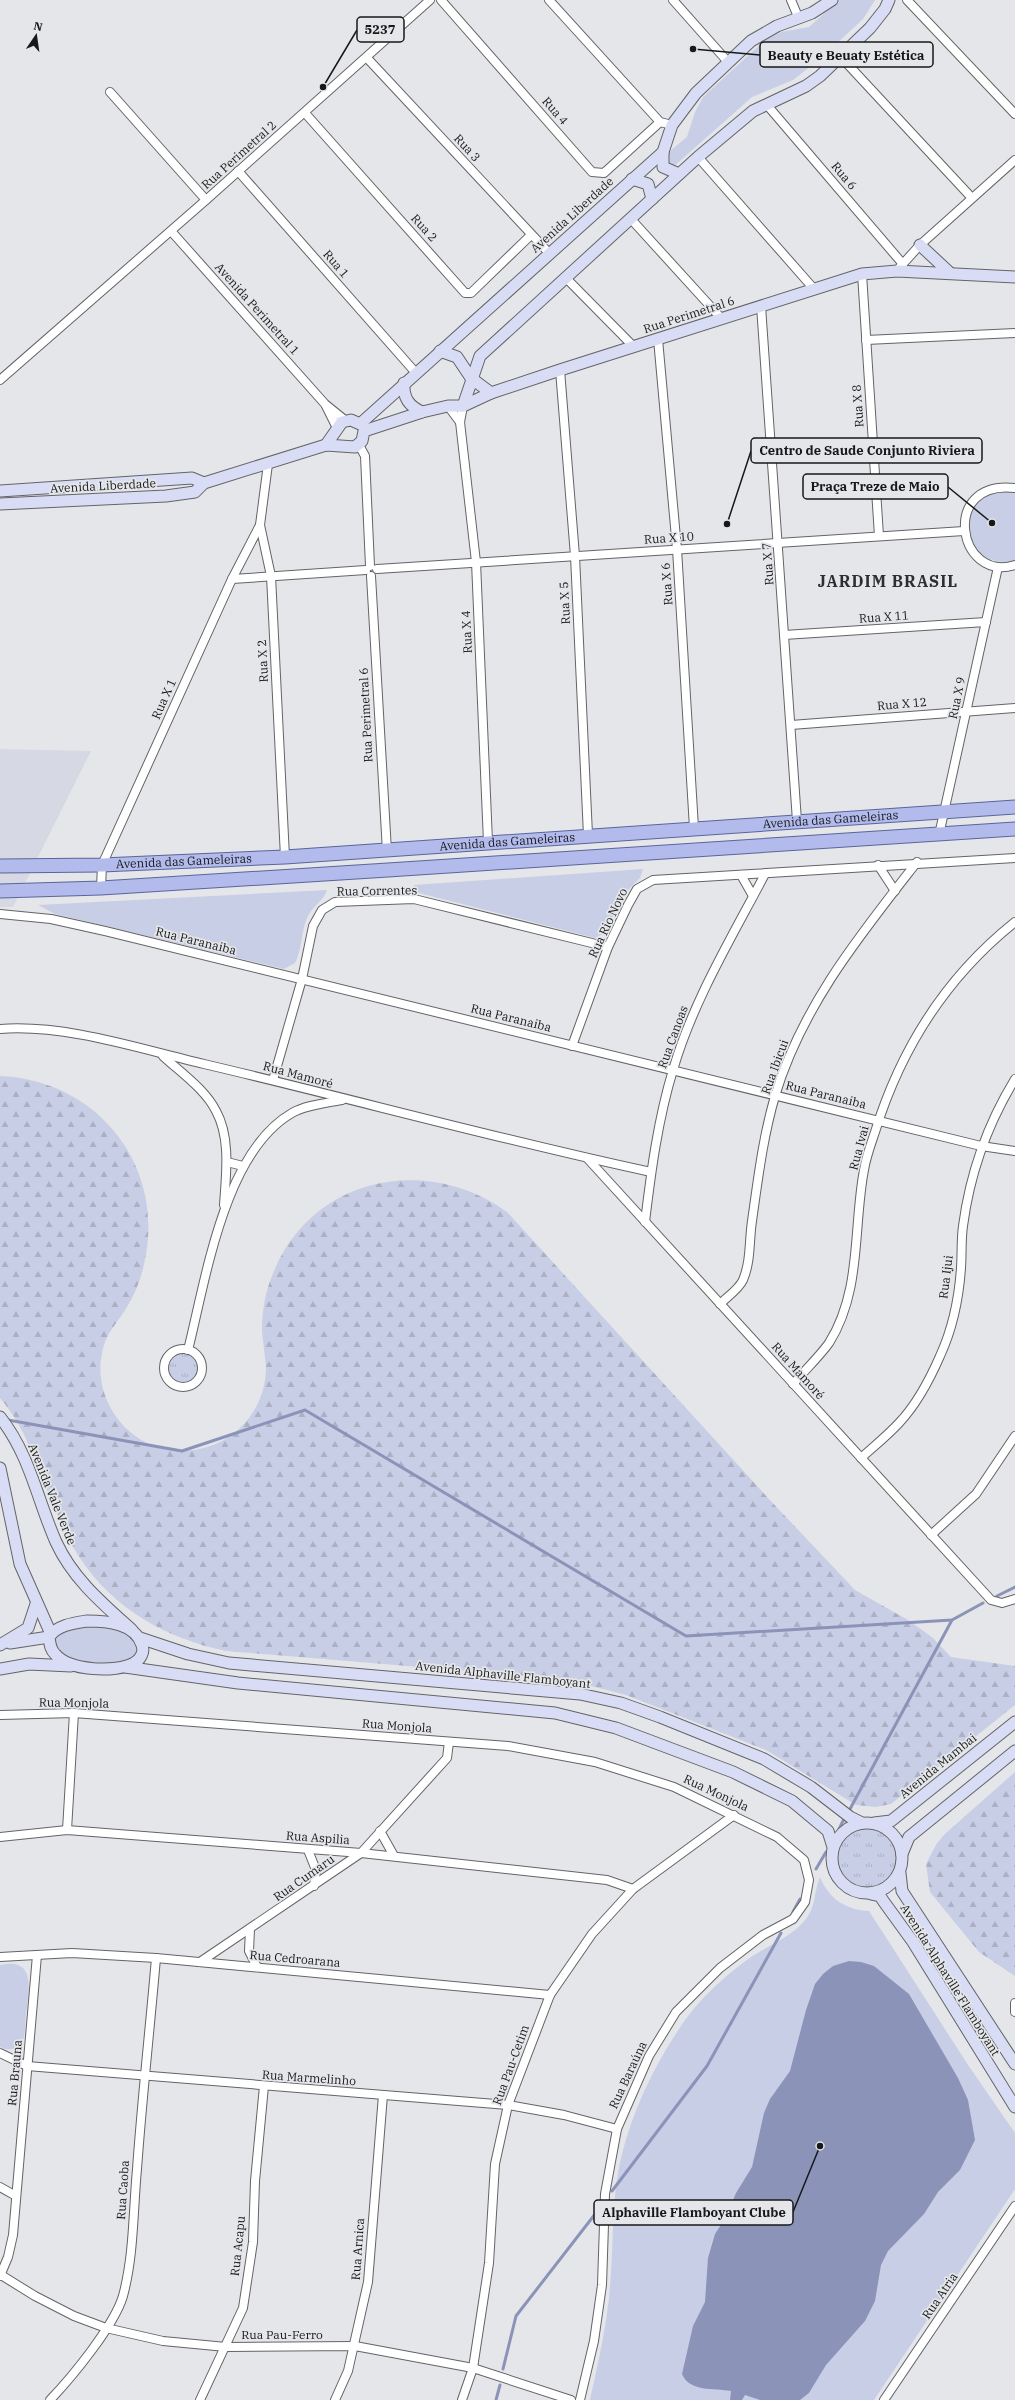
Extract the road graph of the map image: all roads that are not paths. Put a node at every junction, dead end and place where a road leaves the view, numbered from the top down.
1 (430, 0) edge
2 (441, 0) edge
3 (549, 0) edge
4 (673, 0) edge
5 (791, 0) edge
6 (832, 0) edge
7 (889, 0) edge
8 (907, 0) edge
9 (799, 19) junction
10 (840, 56) junction
11 (367, 58) junction
12 (728, 62) junction
13 (110, 92) dead end
14 (767, 105) junction
15 (305, 113) junction
16 (1015, 114) edge
17 (660, 122) junction
18 (672, 125) junction
19 (663, 152) junction
20 (698, 156) junction
21 (1015, 160) edge
22 (238, 171) junction
23 (679, 174) junction
24 (632, 179) junction
25 (971, 198) junction
26 (652, 199) junction
27 (206, 200) junction
28 (630, 218) junction
29 (171, 230) junction
30 (531, 235) junction
31 (920, 245) junction
32 (549, 253) junction
33 (899, 267) junction
34 (950, 273) junction
35 (862, 274) junction
36 (565, 277) junction
37 (1015, 277) edge
38 (814, 289) junction
39 (761, 306) junction
40 (721, 318) junction
41 (1015, 333) edge
42 (658, 339) junction
43 (866, 340) junction
44 (634, 346) junction
45 (440, 351) junction
46 (560, 370) junction
47 (416, 373) junction
48 (471, 378) junction
49 (0, 380) edge
50 (404, 383) junction
51 (491, 393) junction
52 (325, 404) junction
53 (448, 406) junction
54 (463, 406) junction
55 (422, 412) junction
56 (346, 420) junction
57 (460, 422) junction
58 (336, 429) junction
59 (326, 444) junction
60 (359, 445) junction
61 (342, 446) junction
62 (268, 464) junction
63 (204, 484) junction
64 (1015, 488) edge
65 (0, 491) edge
66 (0, 504) edge
67 (260, 525) junction
68 (964, 531) junction
69 (879, 536) junction
70 (778, 543) junction
71 (677, 549) junction
72 (575, 556) junction
73 (476, 562) junction
74 (1015, 565) edge
75 (998, 567) junction
76 (371, 570) junction
77 (271, 576) junction
78 (232, 579) junction
79 (986, 622) junction
80 (784, 635) junction
81 (1015, 708) edge
82 (967, 711) junction
83 (791, 725) junction
84 (1015, 806) edge
85 (945, 811) junction
86 (797, 821) junction
87 (694, 828) junction
88 (1015, 829) edge
89 (939, 834) junction
90 (588, 836) junction
91 (488, 842) junction
92 (387, 851) junction
93 (285, 857) junction
94 (1015, 858) edge
95 (917, 862) junction
96 (102, 865) junction
97 (878, 865) junction
98 (0, 866) edge
99 (464, 866) junction
100 (765, 874) junction
101 (741, 875) junction
102 (101, 888) junction
103 (0, 891) edge
104 (895, 891) junction
105 (753, 896) junction
106 (0, 914) edge
107 (1015, 922) edge
108 (608, 947) junction
109 (302, 979) junction
110 (0, 1029) edge
111 (572, 1046) junction
112 (162, 1054) junction
113 (673, 1070) junction
114 (1015, 1079) edge
115 (273, 1080) junction
116 (776, 1096) junction
117 (343, 1100) junction
118 (878, 1121) junction
119 (981, 1146) junction
120 (1015, 1151) edge
121 (588, 1158) junction
122 (227, 1162) junction
123 (243, 1166) junction
124 (651, 1172) junction
125 (224, 1209) junction
126 (645, 1222) junction
127 (720, 1304) junction
128 (188, 1350) junction
129 (793, 1384) junction
130 (0, 1417) edge
131 (1015, 1436) edge
132 (861, 1458) junction
133 (0, 1468) edge
134 (931, 1536) junction
135 (1015, 1599) edge
136 (36, 1604) junction
137 (132, 1630) junction
138 (50, 1636) junction
139 (140, 1638) junction
140 (0, 1645) edge
141 (125, 1667) junction
142 (0, 1668) edge
143 (84, 1668) junction
144 (74, 1713) junction
145 (0, 1715) edge
146 (1015, 1722) edge
147 (449, 1742) junction
148 (1015, 1751) edge
149 (734, 1815) junction
150 (862, 1823) junction
151 (874, 1823) junction
152 (67, 1830) junction
153 (380, 1831) junction
154 (0, 1837) edge
155 (777, 1837) joint
156 (833, 1847) junction
157 (308, 1850) junction
158 (361, 1853) junction
159 (902, 1854) junction
160 (394, 1856) junction
161 (900, 1873) junction
162 (314, 1886) junction
163 (633, 1889) junction
164 (871, 1894) junction
165 (250, 1930) junction
166 (37, 1954) junction
167 (0, 1957) edge
168 (156, 1958) junction
169 (200, 1962) junction
170 (257, 1967) junction
171 (550, 1994) junction
172 (0, 2053) edge
173 (1015, 2064) edge
174 (27, 2066) junction
175 (145, 2077) junction
176 (264, 2086) junction
177 (383, 2095) junction
178 (508, 2105) junction
179 (1015, 2107) edge
180 (617, 2129) junction
181 (0, 2187) edge
182 (16, 2196) junction
183 (1015, 2206) edge
184 (0, 2276) edge
185 (106, 2328) junction
186 (355, 2346) junction
187 (226, 2347) junction
188 (473, 2368) junction
189 (50, 2400) edge
190 (200, 2400) edge
191 (335, 2400) edge
192 (462, 2400) edge
193 (571, 2400) edge
194 (580, 2400) edge
195 (884, 2400) edge

1 - 11 street, Rua Perimetral 2
2 - 17 street, Rua 4
3 - 17 street
4 - 12 street
5 - 9 street
6 - 9 street
7 - 10 street
8 - 16 street
9 - 12 street
10 - 14 street
10 - 25 street
11 - 15 street, Rua Perimetral 2
11 - 30 street, Rua 3
12 - 18 street
13 - 27 street
14 - 20 street
14 - 33 street, Rua 6
15 - 22 street, Rua Perimetral 2
15 - 30 street, Rua 2
17 - 18 street
18 - 19 street
19 - 23 street
19 - 24 street, Avenida Liberdade
20 - 23 street
20 - 38 street
21 - 25 street
22 - 27 street, Rua Perimetral 2
22 - 47 street, Rua 1
23 - 26 street
24 - 26 street
24 - 32 street, Avenida Liberdade
25 - 31 street
26 - 28 street
27 - 29 street, Rua Perimetral 2
28 - 36 street
28 - 40 street
29 - 49 street, Rua Perimetral 2
29 - 52 street, Avenida Perimetral 1
30 - 32 street, Rua 3
31 - 33 street
31 - 34 street
32 - 45 street, Avenida Liberdade
33 - 34 street, Rua Perimetral 6
33 - 35 street, Rua Perimetral 6
34 - 37 street, Rua Perimetral 6
35 - 38 street, Rua Perimetral 6
35 - 43 street, Rua X 8
36 - 44 street
36 - 48 street
38 - 39 street, Rua Perimetral 6
39 - 40 street, Rua Perimetral 6
39 - 70 street, Rua X 7
40 - 42 street, Rua Perimetral 6
41 - 43 street
42 - 44 street, Rua Perimetral 6
42 - 71 street, Rua X 6
43 - 69 street, Rua X 8
44 - 46 street, Rua Perimetral 6
45 - 47 street, Avenida Liberdade
45 - 48 street
46 - 51 street, Rua Perimetral 6
46 - 72 street, Rua X 5
47 - 50 street, Avenida Liberdade
48 - 51 street
48 - 54 street
50 - 55 street
50 - 56 street, Avenida Liberdade
51 - 54 street, Rua Perimetral 6
52 - 56 street, Avenida Perimetral 1
52 - 58 street, Avenida Perimetral 1
53 - 54 street, Rua Perimetral 6
53 - 55 street, Rua Perimetral 6
53 - 57 street
54 - 57 street, Rua X 4
55 - 60 street, Rua Perimetral 6
56 - 58 street
57 - 73 street, Rua X 4
58 - 59 street
58 - 61 street
59 - 61 street, Avenida Liberdade
59 - 62 street, Avenida Liberdade
60 - 61 street, Avenida Liberdade
60 - 76 street, Rua Perimetral 6
62 - 63 street, Avenida Liberdade
62 - 67 street, Rua X 2
63 - 65 street, Avenida Liberdade
63 - 66 street, Avenida Liberdade
64 - 68 street
67 - 77 street, Rua X 2
67 - 78 street, Rua X 1
68 - 69 street, Rua X 10
68 - 75 street
69 - 70 street, Rua X 10
70 - 71 street, Rua X 10
70 - 80 street, Rua X 7
71 - 72 street, Rua X 10
71 - 87 street, Rua X 6
72 - 73 street, Rua X 10
72 - 90 street, Rua X 5
73 - 76 street, Rua X 10
73 - 91 street, Rua X 4
74 - 75 street
75 - 79 street, Rua X 9
76 - 77 street, Rua X 10
76 - 92 street, Rua Perimetral 6
77 - 78 street, Rua X 10
77 - 93 street, Rua X 2
78 - 96 street, Rua X 1
79 - 80 street, Rua X 11
79 - 82 street, Rua X 9
80 - 83 street, Rua X 7
81 - 82 street, Rua X 12
82 - 83 street, Rua X 12
82 - 85 street, Rua X 9
83 - 86 street, Rua X 7
84 - 85 main road, Avenida das Gameleiras
85 - 86 main road, Avenida das Gameleiras
85 - 89 street, Rua X 9
86 - 87 main road, Avenida das Gameleiras
87 - 90 main road, Avenida das Gameleiras
88 - 89 main road, Avenida das Gameleiras
89 - 99 main road, Avenida das Gameleiras
90 - 91 main road, Avenida das Gameleiras
91 - 92 main road, Avenida das Gameleiras
91 - 99 main road
92 - 93 main road, Avenida das Gameleiras
93 - 96 main road, Avenida das Gameleiras
94 - 95 street, Rua Rio Novo
95 - 97 street, Rua Rio Novo
95 - 104 street, Rua Ibicui
96 - 98 main road, Avenida das Gameleiras
96 - 102 street, Rua X 1
97 - 100 street, Rua Rio Novo
97 - 104 street
99 - 102 main road, Avenida das Gameleiras
100 - 101 street, Rua Rio Novo
100 - 105 street, Rua Canoas
101 - 105 street
101 - 108 street, Rua Rio Novo
102 - 103 main road, Avenida das Gameleiras
104 - 116 street, Rua Ibicui
105 - 113 street, Rua Canoas
106 - 109 street, Rua Paranaiba
107 - 118 street, Rua Ivai
108 - 109 street, Rua Correntes
108 - 111 street, Rua Rio Novo
109 - 111 street, Rua Paranaiba
109 - 115 street, Rua Correntes
110 - 112 street, Rua Mamoré
111 - 113 street, Rua Paranaiba
112 - 115 street, Rua Mamoré
112 - 122 street
113 - 116 street, Rua Paranaiba
113 - 124 street, Rua Canoas
114 - 119 street, Rua Ijui
115 - 117 street, Rua Mamoré
116 - 118 street, Rua Paranaiba
116 - 127 street, Rua Ibicui
117 - 121 street, Rua Mamoré
117 - 123 street
118 - 119 street, Rua Paranaiba
118 - 129 street, Rua Ivai
119 - 120 street, Rua Paranaiba
119 - 132 street, Rua Ijui
121 - 124 street, Rua Mamoré
121 - 126 street, Rua Mamoré
122 - 123 street
122 - 125 street
123 - 125 street
124 - 126 street, Rua Canoas
125 - 128 street
126 - 127 street, Rua Mamoré
127 - 129 street, Rua Mamoré
128 - 128 street
129 - 132 street, Rua Mamoré
130 - 137 street, Avenida Vale Verde
131 - 134 street
132 - 134 street, Rua Mamoré
133 - 136 street
134 - 135 street, Rua Mamoré
136 - 138 street
136 - 140 street
137 - 138 street
137 - 139 street, Avenida Vale Verde
138 - 140 street
138 - 143 street
139 - 141 street
139 - 150 street, Avenida Alphaville Flamboyant
141 - 143 street
141 - 156 street
142 - 143 street
144 - 145 street, Rua Monjola
144 - 147 street, Rua Monjola
144 - 152 street
146 - 151 street, Avenida Mambai
147 - 149 street, Rua Monjola
147 - 153 street, Rua Cumaru
148 - 159 street
149 - 155 street, Rua Monjola
149 - 163 street, Rua Pau-Cetim
150 - 151 street
150 - 156 street
151 - 159 street
152 - 154 street, Rua Aspilia
152 - 157 street, Rua Aspilia
153 - 158 street, Rua Cumaru
153 - 160 street
155 - 180 street, Rua Baraúna
156 - 164 street
157 - 158 street, Rua Aspilia
157 - 162 street
158 - 160 street, Rua Aspilia
158 - 162 street, Rua Cumaru
159 - 161 street
160 - 163 street, Rua Aspilia
161 - 164 street
161 - 173 street, Avenida Alphaville Flamboyant
162 - 165 street, Rua Cumaru
163 - 171 street, Rua Pau-Cetim
164 - 179 street, Avenida Alphaville Flamboyant
165 - 169 street, Rua Cumaru
165 - 170 street
166 - 167 street
166 - 168 street, Rua Cedroarana
166 - 174 street, Rua Brauna
168 - 169 street, Rua Cedroarana
168 - 175 street, Rua Caoba
169 - 170 street, Rua Cedroarana
170 - 171 street, Rua Cedroarana
171 - 178 street, Rua Pau-Cetim
172 - 174 street, Rua Marmelinho
174 - 175 street, Rua Marmelinho
174 - 182 street, Rua Brauna
175 - 176 street, Rua Marmelinho
175 - 185 street, Rua Caoba
176 - 177 street, Rua Marmelinho
176 - 187 street, Rua Acapu
177 - 178 street, Rua Marmelinho
177 - 186 street, Rua Arnica
178 - 180 street, Rua Marmelinho
178 - 188 street, Rua Pau-Cetim
180 - 194 street, Rua Baraúna
181 - 182 street
182 - 184 street, Rua Brauna
183 - 195 street, Rua Atria
184 - 185 street, Rua Pau-Ferro
185 - 187 street, Rua Pau-Ferro
185 - 189 street, Rua Caoba
186 - 187 street, Rua Pau-Ferro
186 - 188 street, Rua Pau-Ferro
186 - 191 street, Rua Arnica
187 - 190 street, Rua Acapu
188 - 192 street, Rua Pau-Cetim
188 - 193 street, Rua Pau-Ferro

